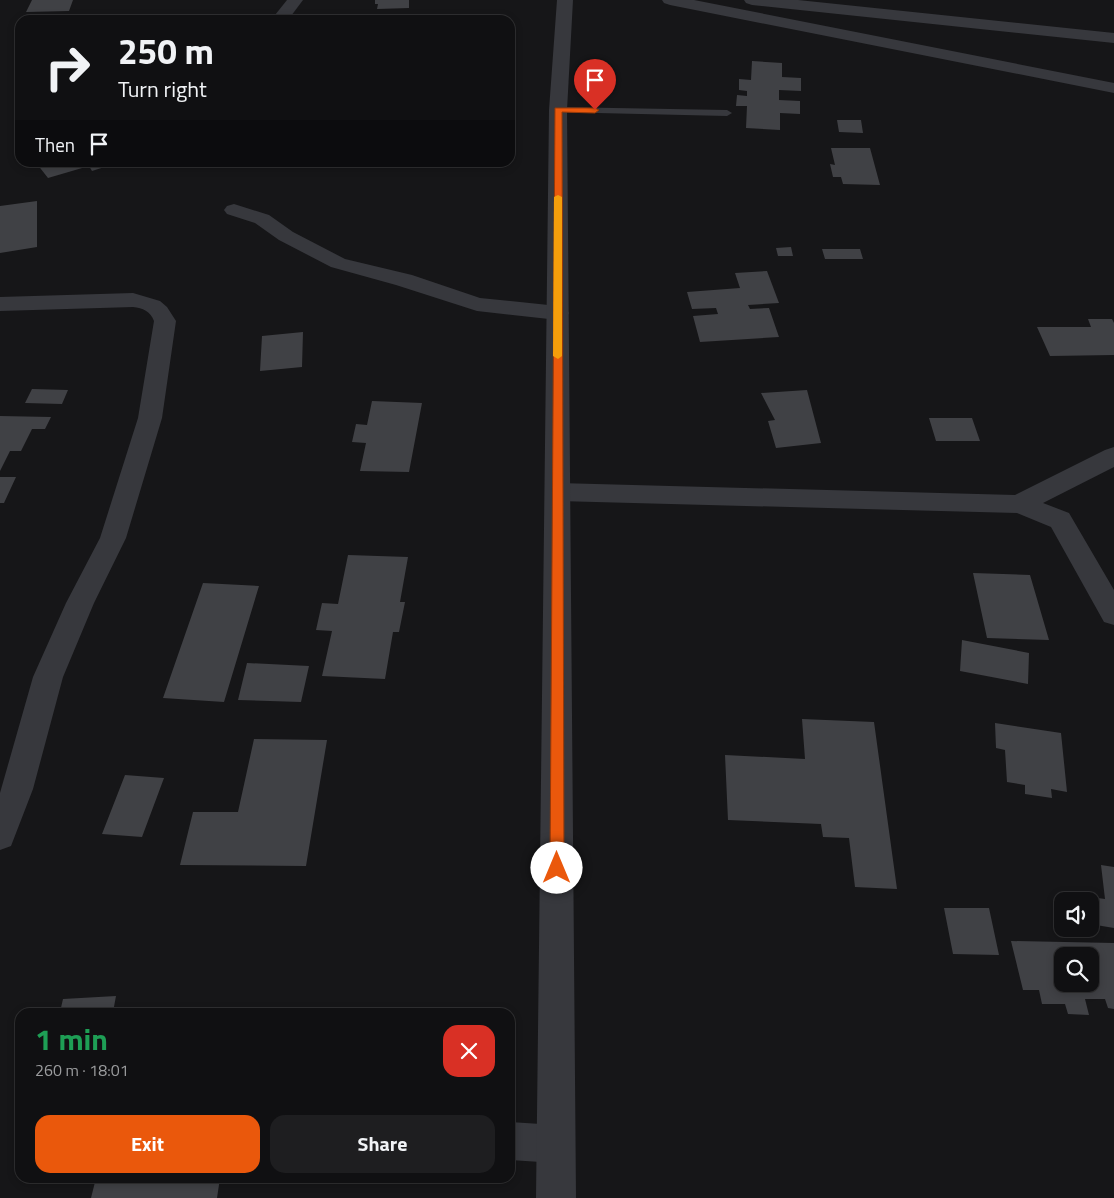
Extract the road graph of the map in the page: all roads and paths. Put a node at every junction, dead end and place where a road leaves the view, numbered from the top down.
1 (295, 0) edge
2 (565, 0) edge
3 (670, 0) edge
4 (750, 0) edge
5 (283, 15) edge
6 (1114, 38) edge
7 (1114, 88) edge
8 (558, 110) junction
9 (727, 113) dead end
10 (234, 210) dead end
11 (0, 304) edge
12 (558, 313) junction
13 (1114, 456) edge
14 (558, 492) junction
15 (1019, 504) junction
16 (1102, 572) edge
17 (1114, 614) edge
18 (0, 836) edge
19 (515, 1141) edge
20 (556, 1144) junction
21 (556, 1198) edge

1 - 5 street
2 - 8 street
3 - 7 street
4 - 6 street
8 - 9 lane
8 - 12 street
10 - 12 street
11 - 18 street
12 - 14 street
13 - 15 street
14 - 15 street
14 - 20 street
15 - 16 street
16 - 17 street
19 - 20 street
20 - 21 street

